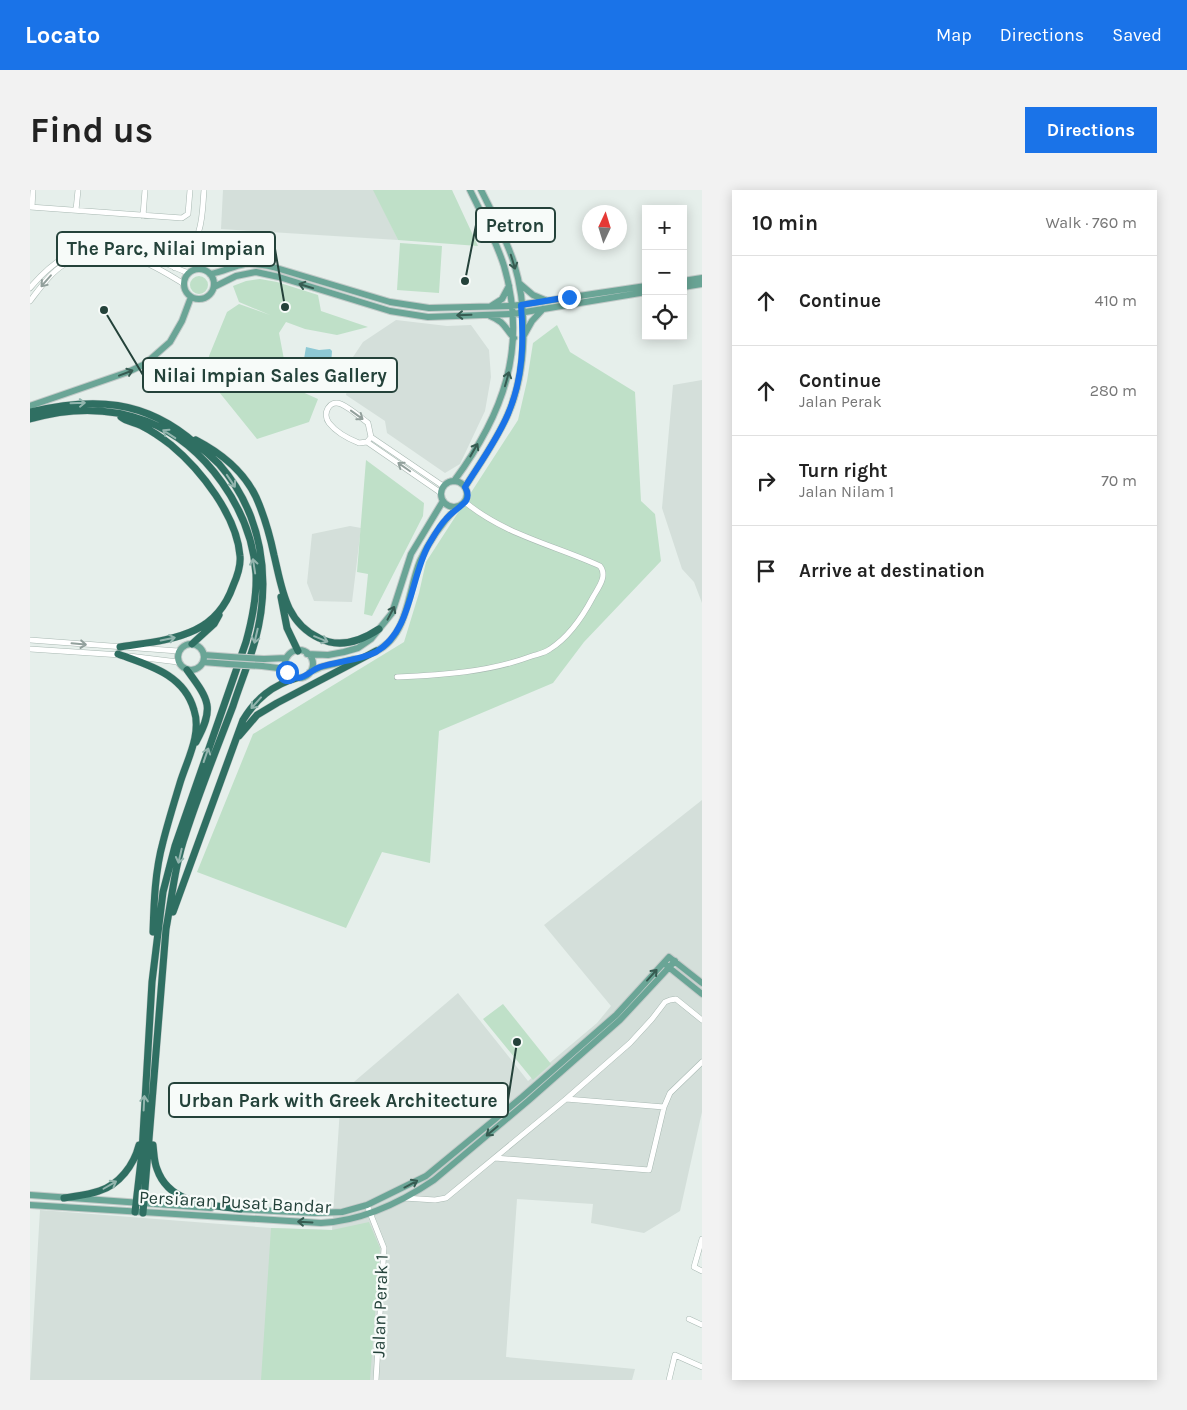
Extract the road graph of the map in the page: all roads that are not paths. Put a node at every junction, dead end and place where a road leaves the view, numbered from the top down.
1 (32, 190) edge
2 (78, 190) edge
3 (145, 190) edge
4 (190, 190) edge
5 (204, 190) edge
6 (470, 190) edge
7 (481, 190) edge
8 (31, 207) edge
9 (76, 210) junction
10 (144, 216) junction
11 (178, 254) junction
12 (154, 259) junction
13 (175, 268) junction
14 (189, 273) junction
15 (210, 274) junction
16 (702, 278) edge
17 (687, 280) edge
18 (519, 283) junction
19 (184, 284) junction
20 (702, 284) edge
21 (509, 285) junction
22 (687, 286) edge
23 (214, 287) junction
24 (642, 287) edge
25 (30, 288) edge
26 (642, 293) edge
27 (191, 297) junction
28 (30, 301) edge
29 (547, 301) junction
30 (512, 306) junction
31 (490, 307) junction
32 (521, 308) junction
33 (544, 308) junction
34 (513, 314) junction
35 (485, 315) junction
36 (523, 337) junction
37 (514, 338) junction
38 (30, 406) edge
39 (30, 412) edge
40 (116, 413) junction
41 (30, 419) edge
42 (185, 434) junction
43 (369, 439) junction
44 (454, 481) junction
45 (465, 487) junction
46 (442, 489) junction
47 (443, 501) junction
48 (465, 502) junction
49 (457, 507) junction
50 (279, 582) junction
51 (221, 611) junction
52 (379, 629) junction
53 (30, 640) edge
54 (192, 644) junction
55 (30, 649) edge
56 (119, 651) junction
57 (178, 651) junction
58 (298, 651) junction
59 (376, 652) junction
60 (307, 654) junction
61 (204, 655) junction
62 (286, 658) junction
63 (230, 661) junction
64 (178, 662) junction
65 (203, 662) junction
66 (286, 669) junction
67 (187, 670) junction
68 (310, 672) junction
69 (397, 677) dead end
70 (297, 678) junction
71 (235, 740) junction
72 (192, 749) junction
73 (166, 929) junction
74 (672, 959) junction
75 (663, 963) junction
76 (669, 968) junction
77 (152, 982) junction
78 (702, 983) edge
79 (702, 994) edge
80 (702, 1020) edge
81 (702, 1062) edge
82 (566, 1099) junction
83 (664, 1107) junction
84 (147, 1132) junction
85 (495, 1158) junction
86 (30, 1195) edge
87 (64, 1198) junction
88 (404, 1198) junction
89 (140, 1204) junction
90 (30, 1205) edge
91 (367, 1205) junction
92 (240, 1209) junction
93 (135, 1212) junction
94 (143, 1213) junction
95 (370, 1214) junction
96 (702, 1239) edge
97 (702, 1271) edge
98 (689, 1319) dead end
99 (702, 1325) edge
100 (702, 1368) edge
101 (376, 1380) edge
102 (668, 1380) edge

1 - 8 street
2 - 9 street
3 - 10 street
4 - 10 street
5 - 11 street
6 - 21 main road
7 -> 18 main road
8 - 9 street
9 - 10 street
11 - 12 street
11 - 13 street
12 - 13 street
12 - 25 street
13 - 14 street
14 - 15 main road
14 - 19 main road
15 - 23 main road
15 - 31 main road
16 - 17 main road
18 - 29 main road
18 - 32 main road
19 - 27 main road
19 -> 28 street
20 - 22 main road
21 - 30 main road
21 - 31 main road
23 - 27 main road
35 -> 23 main road
24 - 29 main road
26 - 33 main road
38 -> 27 main road
29 - 32 main road
30 - 31 main road
30 - 32 main road
30 - 34 main road
32 - 33 main road
32 - 34 main road
32 - 36 main road
33 - 36 main road
34 - 35 main road
34 - 37 main road
35 - 37 main road
36 - 45 main road
44 -> 37 main road
39 -> 42 highway
40 - 41 highway
40 - 51 highway
77 -> 40 highway
42 - 50 highway
42 -> 73 highway
43 -> 43 street
43 - 46 street
44 - 45 main road
44 - 46 main road
45 - 48 main road
46 - 47 main road
47 - 49 main road
52 -> 47 main road
48 - 49 main road
48 - 69 street
49 - 59 main road
50 -> 52 highway
50 - 58 highway
51 - 54 highway
56 -> 51 highway
52 - 60 main road
53 -> 56 street
54 - 57 main road
54 - 61 main road
55 - 56 street
56 - 57 street
56 - 64 street
56 - 72 highway
57 - 64 main road
58 - 60 main road
58 - 62 main road
59 - 68 main road
59 - 71 highway
60 - 68 main road
61 - 63 main road
61 - 65 main road
62 - 63 main road, bridge
62 - 66 main road
63 - 65 main road
63 - 66 main road, bridge
64 - 67 main road
65 - 67 main road
66 - 70 main road
67 - 72 highway
68 - 70 main road
70 -> 71 highway
71 - 73 highway
72 - 77 highway
73 - 84 highway
74 - 75 main road, Persiaran Pusat Bandar
74 - 76 main road, Persiaran Pusat Bandar
74 - 78 main road
75 - 76 main road
91 -> 75 main road, Persiaran Pusat Bandar
76 - 79 main road
76 -> 88 main road, Persiaran Pusat Bandar
84 -> 77 highway
80 - 82 street
81 - 83 street
82 - 83 street
82 - 85 street
83 - 85 street
87 -> 84 highway
84 - 89 highway
84 - 92 highway
85 - 88 street
86 - 87 main road, Persiaran Pusat Bandar
87 - 89 main road, Persiaran Pusat Bandar
88 - 95 main road, Persiaran Pusat Bandar
89 - 92 main road, Persiaran Pusat Bandar
89 - 93 highway
89 - 94 highway
90 - 93 main road, Persiaran Pusat Bandar
91 - 92 main road, Persiaran Pusat Bandar
91 - 95 street, Jalan Perak 1
93 - 94 main road, Persiaran Pusat Bandar
95 -> 94 main road, Persiaran Pusat Bandar
95 - 101 street, Jalan Perak 1
96 - 97 street
98 - 99 street
100 - 102 street

